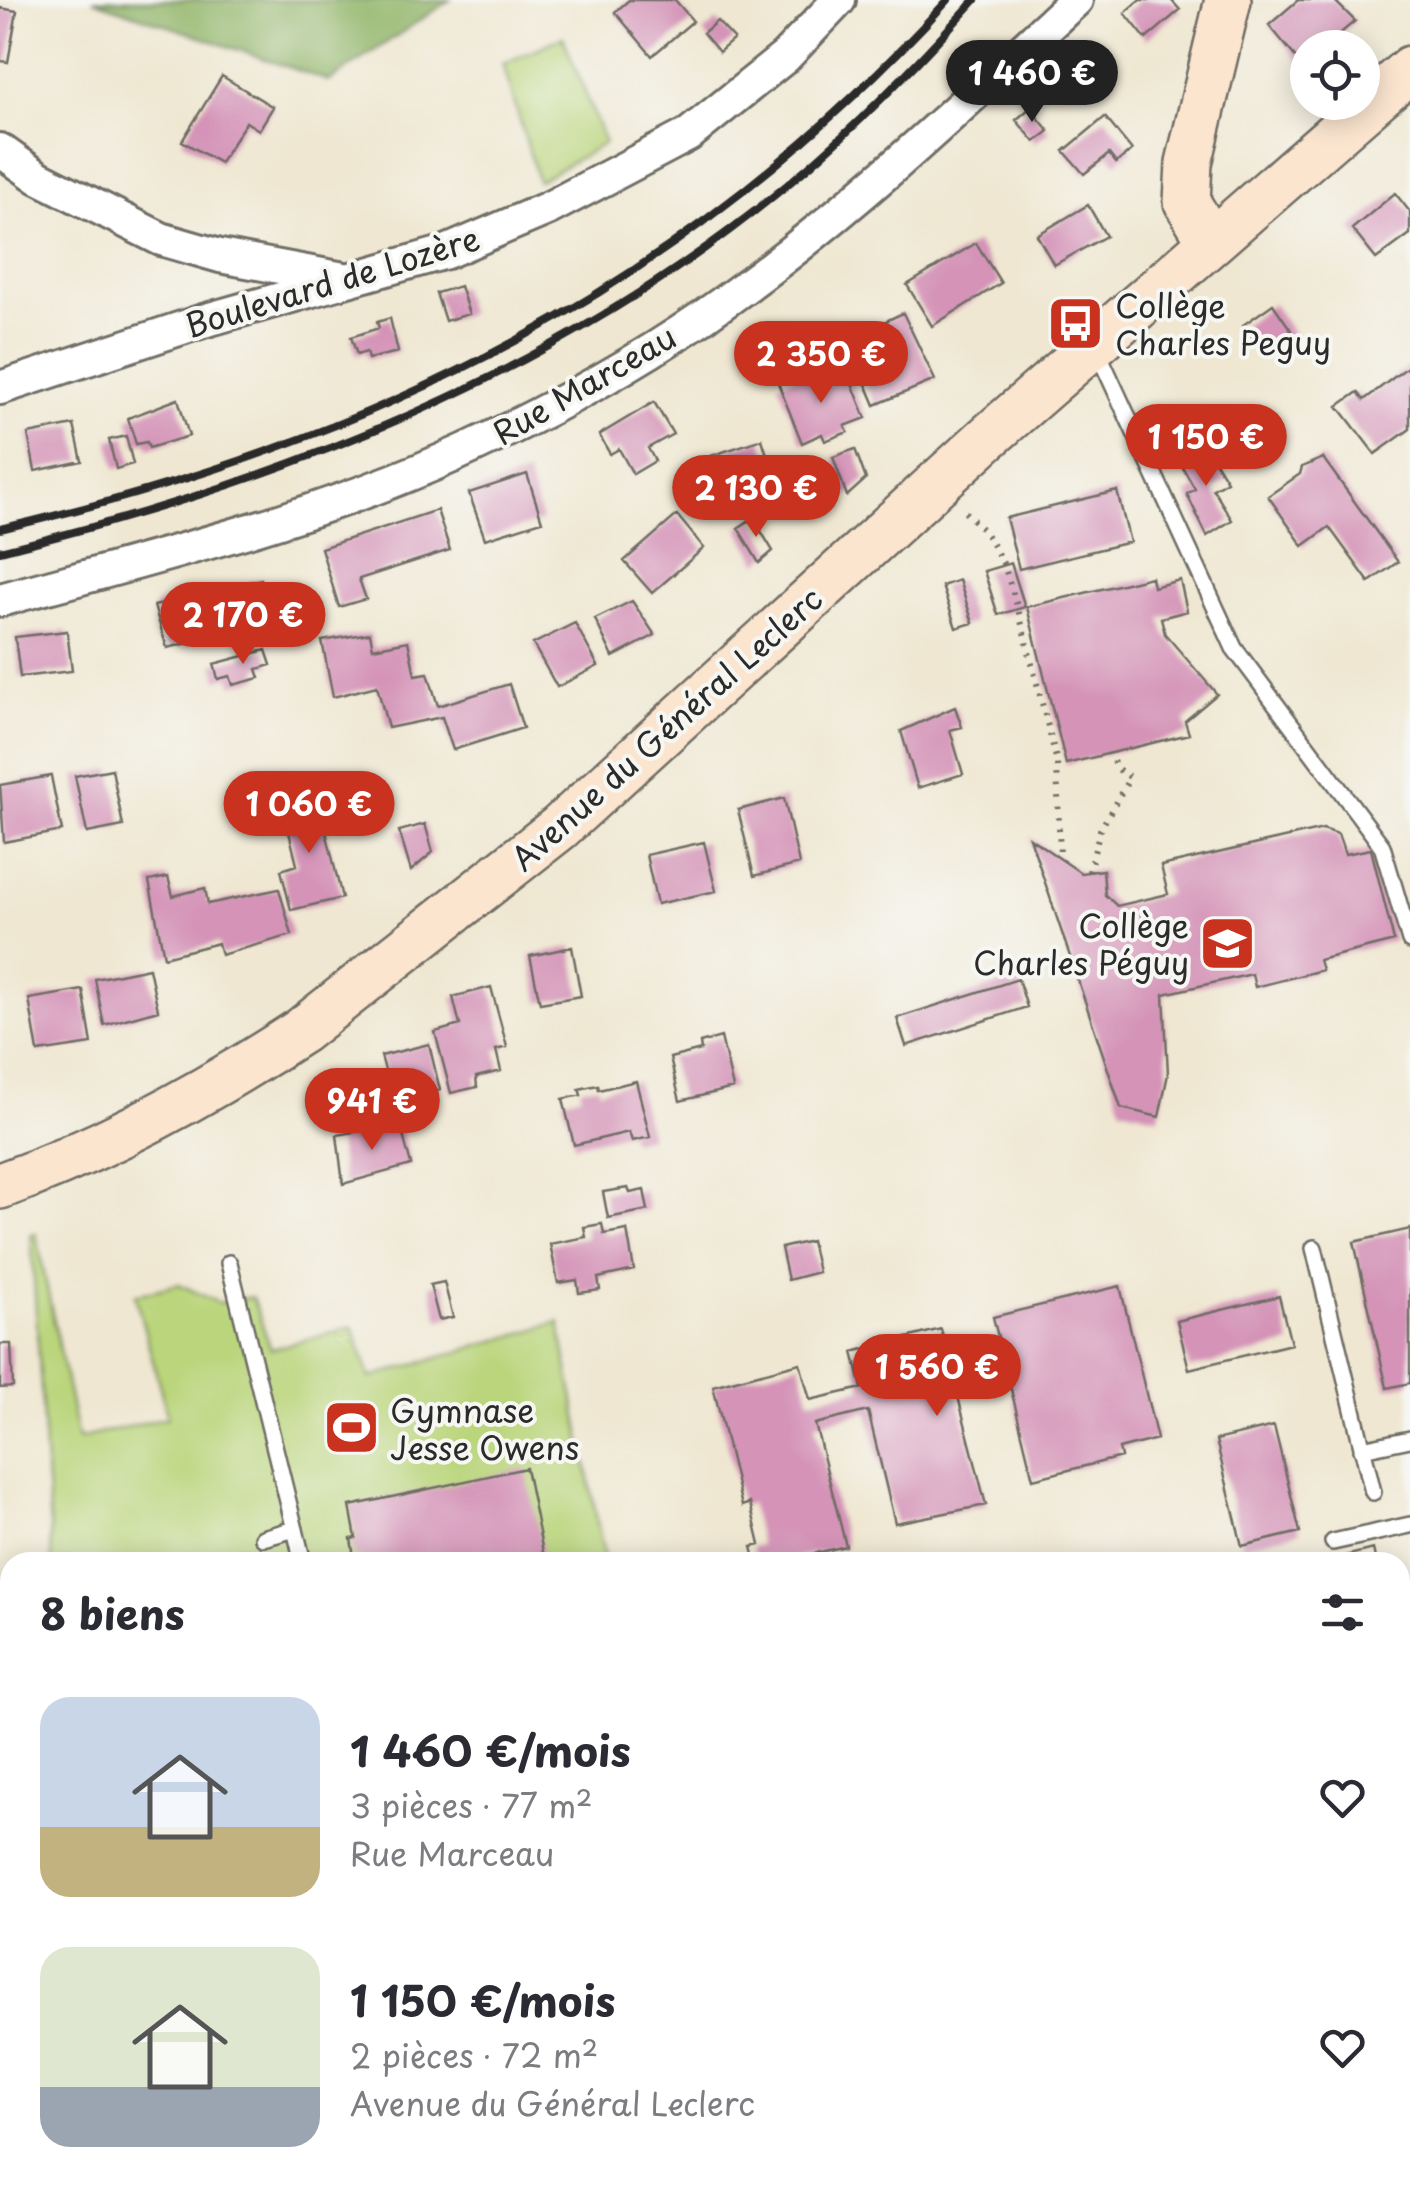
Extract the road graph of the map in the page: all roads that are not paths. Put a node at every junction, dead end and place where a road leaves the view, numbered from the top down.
1 (840, 0) edge
2 (1076, 0) edge
3 (1228, 0) edge
4 (1410, 69) edge
5 (0, 150) edge
6 (1212, 242) junction
7 (348, 280) junction
8 (1094, 344) junction
9 (0, 388) edge
10 (0, 600) edge
11 (1410, 940) edge
12 (0, 1186) edge
13 (1314, 1248) dead end
14 (229, 1263) dead end
15 (1410, 1440) edge
16 (1362, 1449) junction
17 (1373, 1492) dead end
18 (1410, 1525) edge
19 (294, 1528) junction
20 (262, 1538) dead end
21 (1333, 1542) dead end
22 (300, 1552) edge

1 - 7 street, Boulevard de Lozère
2 - 10 street, Rue Marceau
3 - 6 main road
4 - 6 main road, Avenue du Général Leclerc
5 - 7 street
6 - 8 main road, Avenue du Général Leclerc
7 - 9 street, Boulevard de Lozère
8 - 11 lane
8 - 12 main road, Avenue du Général Leclerc
13 - 16 lane
14 - 19 lane
15 - 16 lane
16 - 17 lane
18 - 21 lane
19 - 20 lane
19 - 22 lane

